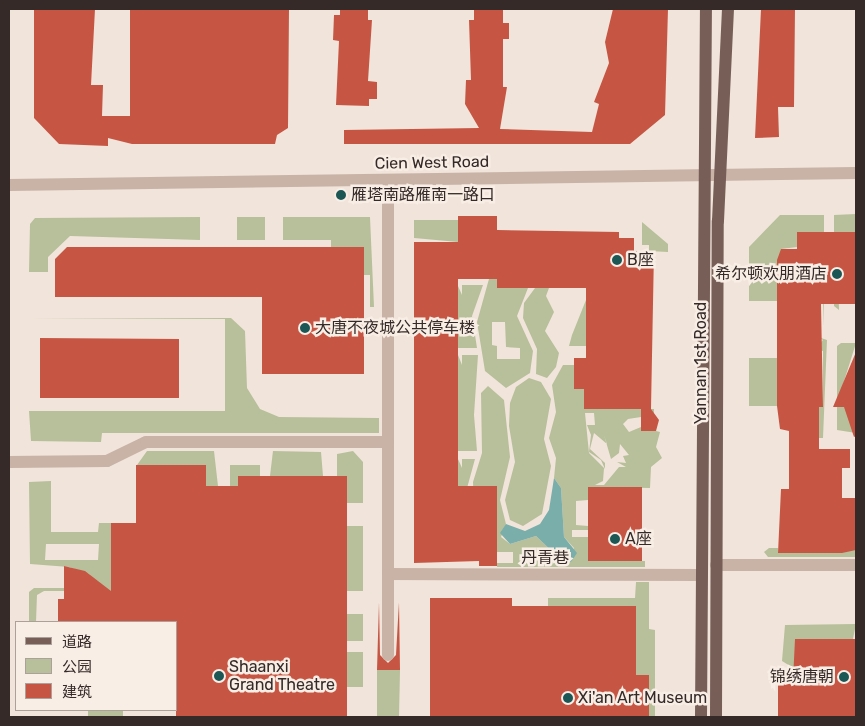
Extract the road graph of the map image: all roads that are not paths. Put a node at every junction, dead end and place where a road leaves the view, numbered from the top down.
1 (706, 9) edge
2 (728, 9) edge
3 (856, 173) edge
4 (703, 176) junction
5 (719, 176) junction
6 (388, 180) junction
7 (9, 185) edge
8 (388, 442) junction
9 (9, 462) edge
10 (716, 565) junction
11 (856, 565) edge
12 (388, 574) junction
13 (702, 575) junction
14 (388, 655) dead end
15 (701, 717) edge
16 (716, 717) edge

1 - 4 main road, Yannan 1st Road
2 - 5 main road, Yannan 1st Road
3 - 5 street, Cien West Road
4 - 5 street, Cien West Road
4 - 6 street, Cien West Road
4 - 13 main road, Yannan 1st Road
5 - 10 main road, Yannan 1st Road
6 - 7 street, Cien West Road
6 - 8 street
8 - 9 street
8 - 12 street
10 - 11 street
10 - 16 main road, Yannan 1st Road
12 - 13 street, 丹青巷
12 - 14 street
13 - 15 main road, Yannan 1st Road

